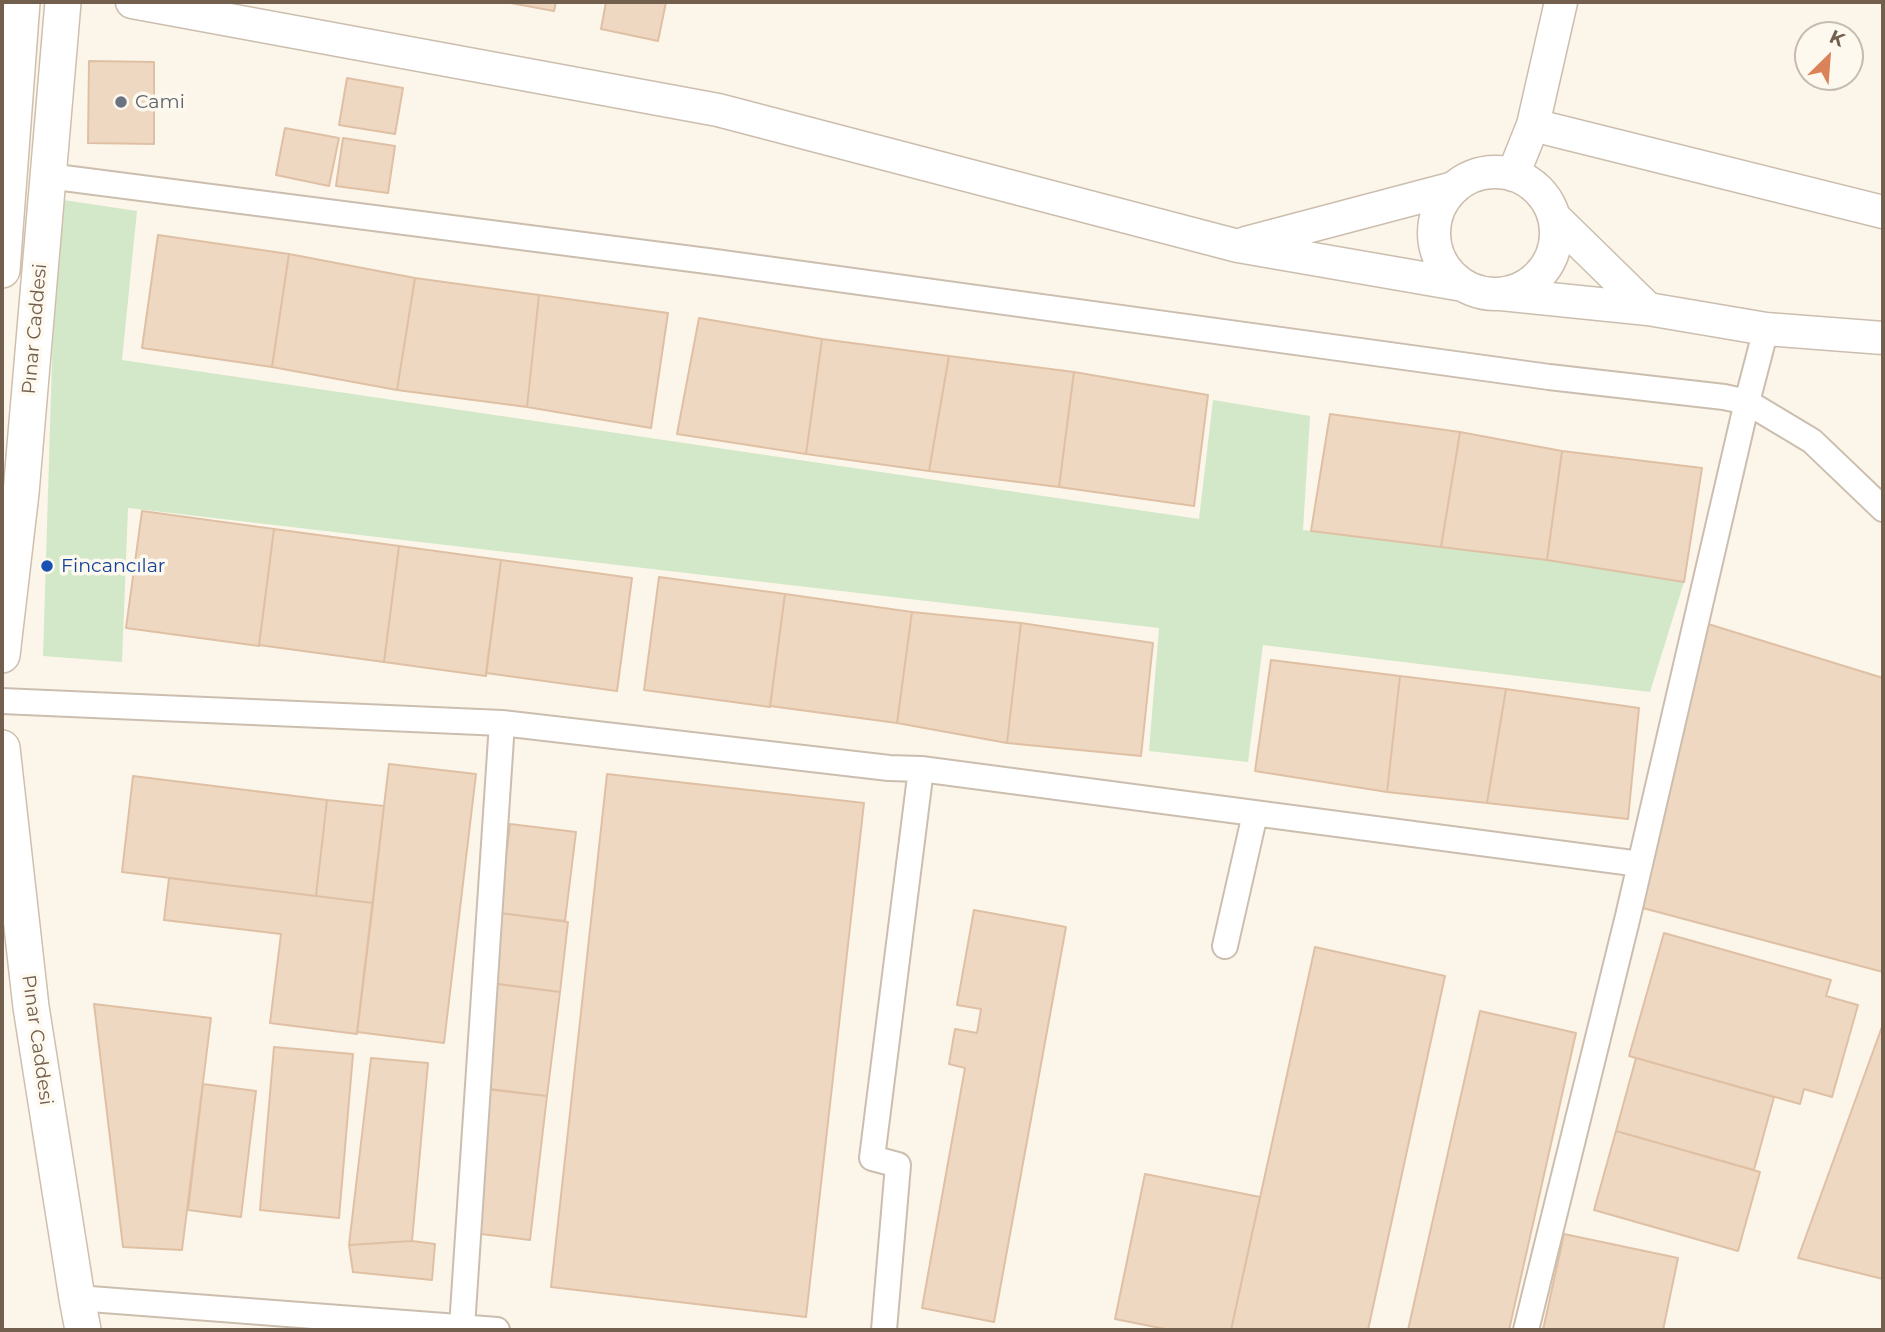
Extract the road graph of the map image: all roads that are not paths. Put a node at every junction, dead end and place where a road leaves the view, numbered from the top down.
1 (22, 2) edge
2 (63, 2) edge
3 (132, 2) edge
4 (1562, 2) edge
5 (1533, 125) junction
6 (1513, 175) junction
7 (48, 176) junction
8 (1454, 188) junction
9 (1883, 212) edge
10 (1555, 218) junction
11 (1238, 246) junction
12 (2, 270) edge
13 (1463, 285) junction
14 (1501, 294) junction
15 (1648, 309) junction
16 (1766, 328) junction
17 (1883, 338) edge
18 (1747, 402) junction
19 (1883, 509) edge
20 (2, 655) edge
21 (2, 701) edge
22 (502, 723) junction
23 (2, 748) edge
24 (921, 769) junction
25 (1255, 814) junction
26 (1640, 864) junction
27 (1225, 946) dead end
28 (80, 1314) edge
29 (462, 1327) junction
30 (497, 1330) edge
31 (884, 1330) edge
32 (1526, 1330) edge

1 - 12 main road, Pınar Caddesi
2 - 7 main road, Pınar Caddesi
3 - 11 street
4 - 5 street
5 - 6 street
5 - 9 street
6 - 8 street
6 - 10 street
7 - 18 street
7 - 20 main road, Pınar Caddesi
8 - 11 street
8 - 13 street
10 - 14 street
10 - 15 street
11 - 13 street
13 - 14 street
14 - 15 street
15 - 16 street
16 - 17 street
16 - 18 street
18 - 19 street
18 - 26 street
21 - 22 street
22 - 24 street
22 - 29 street
23 - 28 main road, Pınar Caddesi
24 - 25 street
24 - 31 street
25 - 26 street
25 - 27 street
26 - 32 street
28 - 29 street
29 - 30 street

